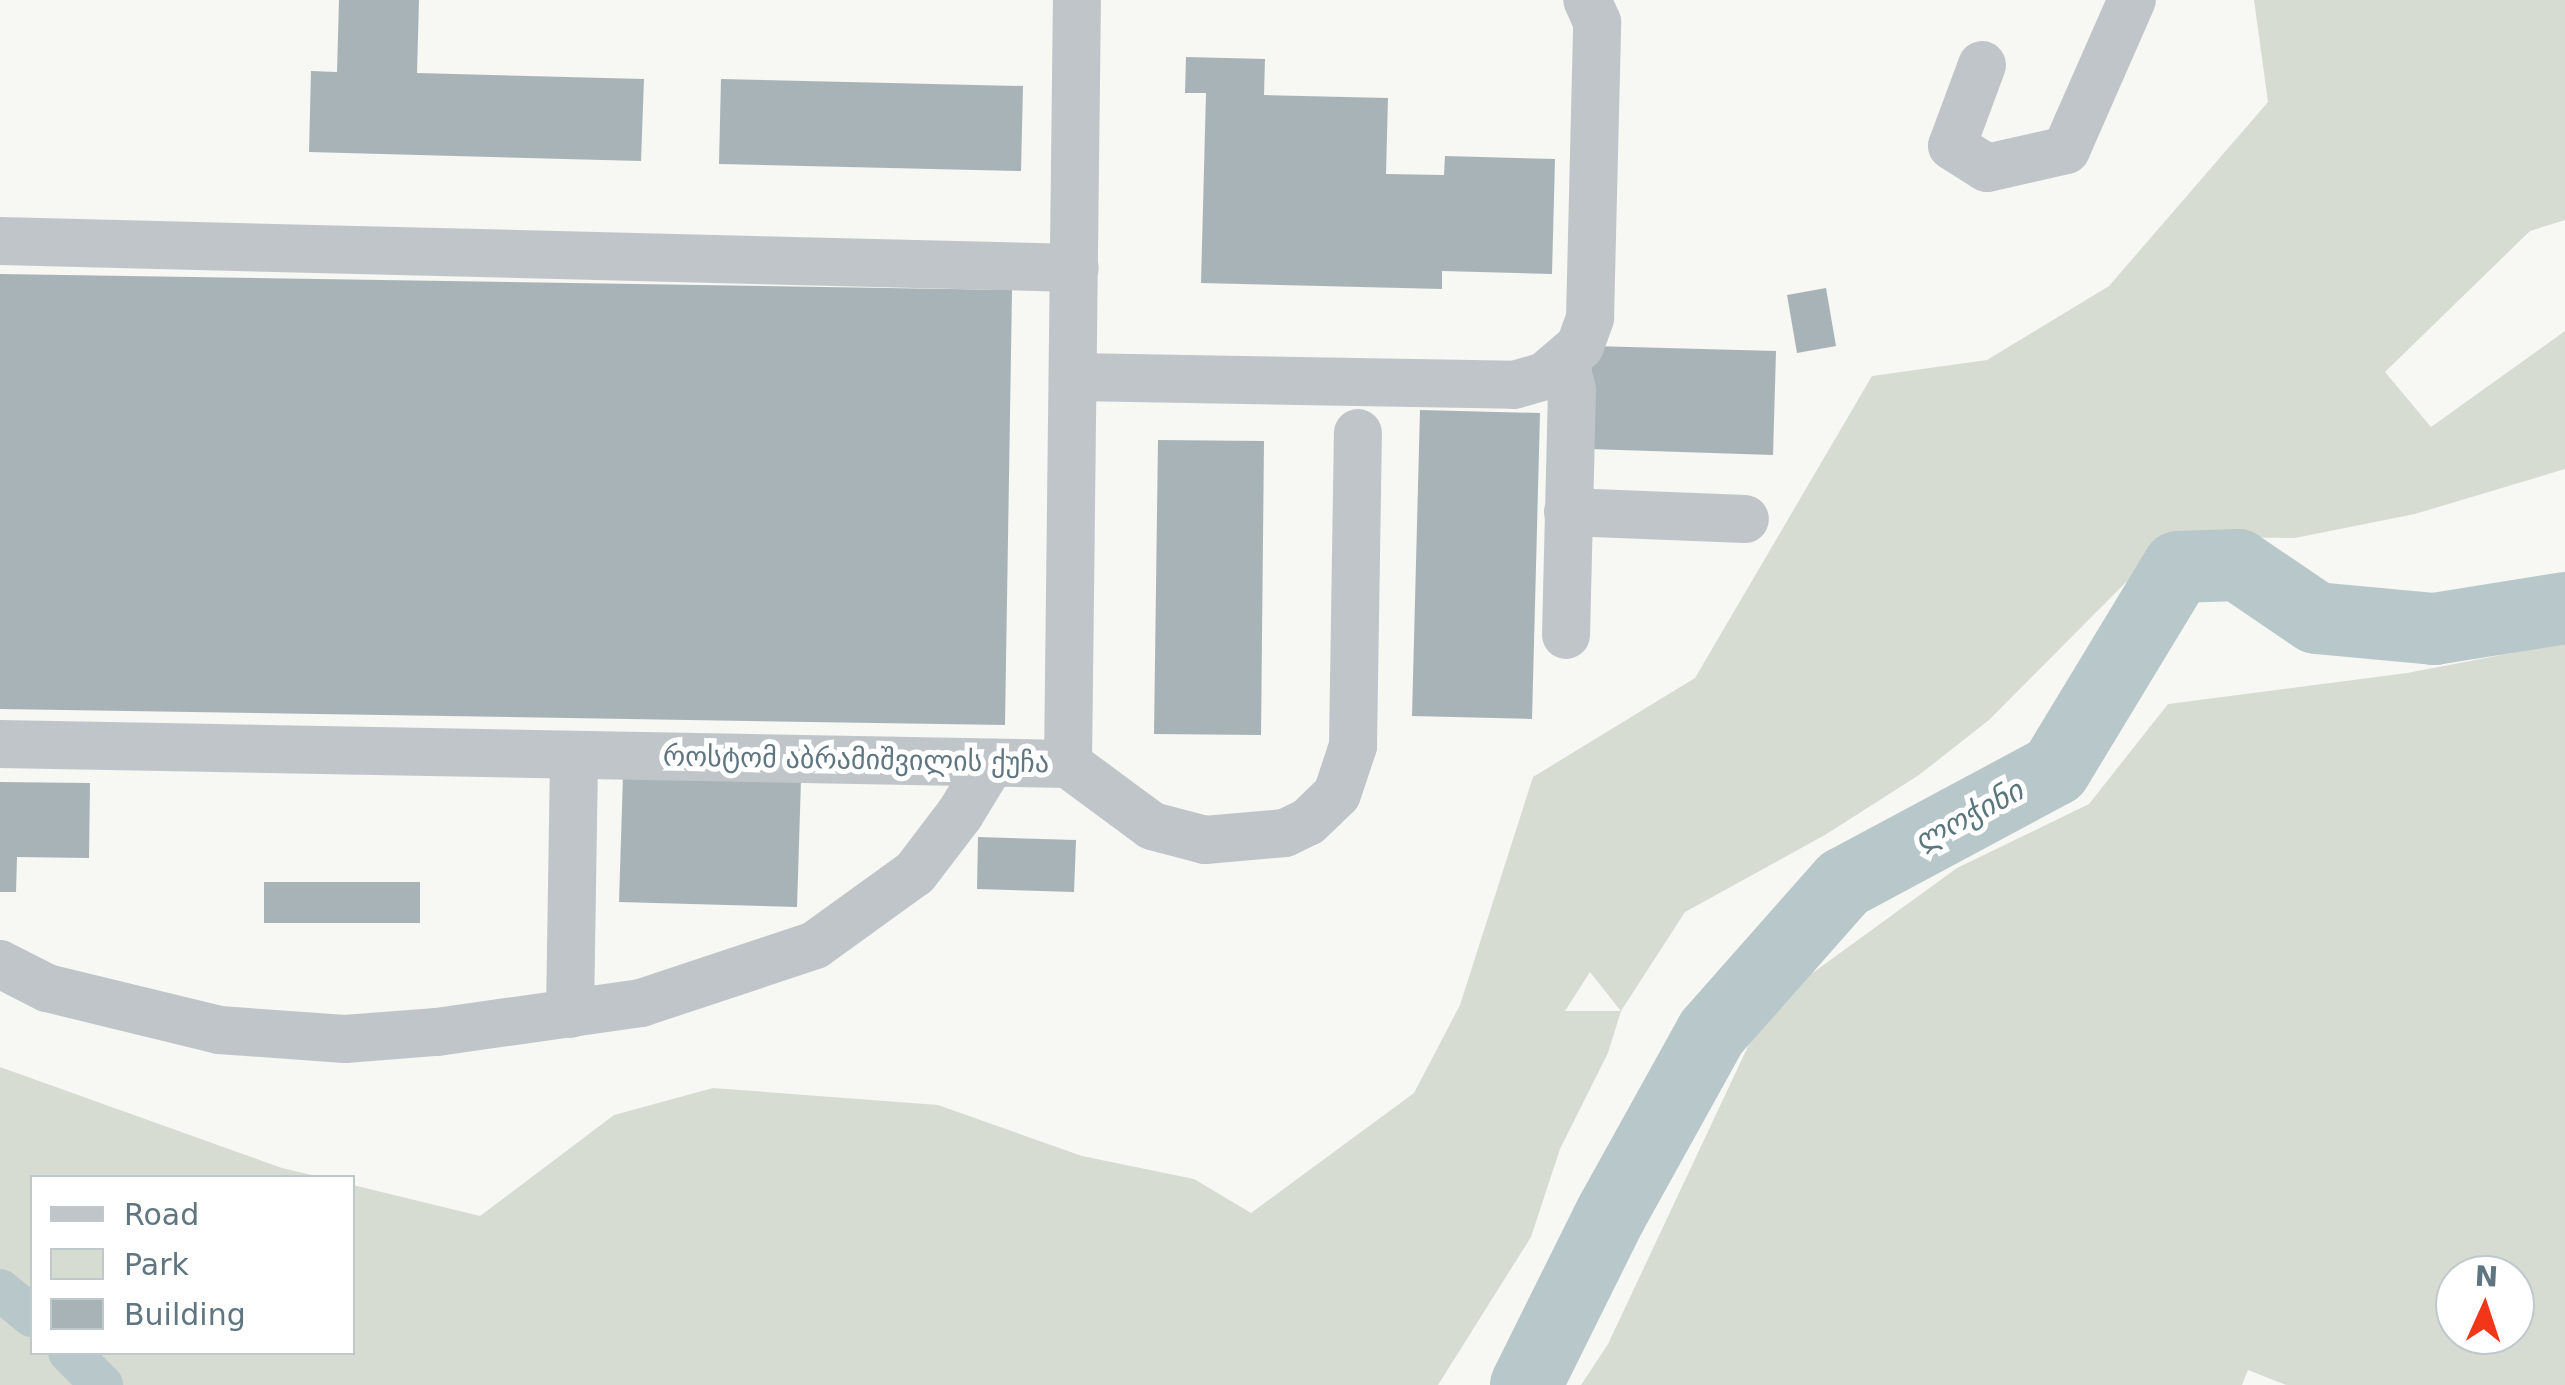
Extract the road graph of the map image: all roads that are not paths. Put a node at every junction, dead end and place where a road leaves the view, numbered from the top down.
1 (1077, 0) edge
2 (1587, 0) edge
3 (2132, 0) edge
4 (1982, 65) dead end
5 (0, 241) edge
6 (1075, 268) junction
7 (1565, 362) junction
8 (1074, 378) junction
9 (1358, 432) dead end
10 (1568, 512) junction
11 (1744, 518) dead end
12 (1566, 635) dead end
13 (0, 744) edge
14 (574, 755) junction
15 (991, 763) junction
16 (1068, 764) junction
17 (0, 964) edge
18 (570, 1014) junction

1 - 6 street, როსტომ აბრამიშვილის ქუჩა
2 - 7 street
3 - 4 street
5 - 6 street
6 - 8 street, როსტომ აბრამიშვილის ქუჩა
7 - 8 street
7 - 10 street
8 - 16 street, როსტომ აბრამიშვილის ქუჩა
9 - 16 street
10 - 11 street
10 - 12 street
13 - 14 street, როსტომ აბრამიშვილის ქუჩა
14 - 15 street, როსტომ აბრამიშვილის ქუჩა
14 - 18 street
15 - 16 street, როსტომ აბრამიშვილის ქუჩა
15 - 18 street
17 - 18 street

